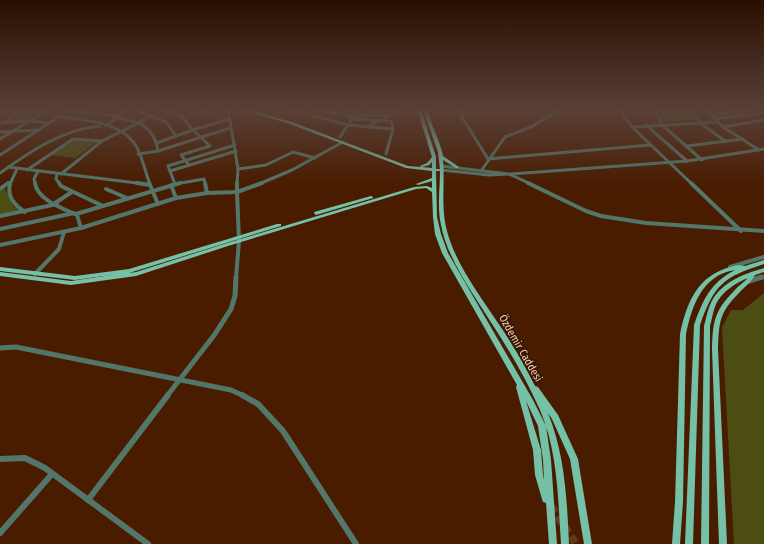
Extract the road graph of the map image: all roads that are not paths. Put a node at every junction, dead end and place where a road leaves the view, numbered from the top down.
1 (33, 134) edge
2 (62, 134) edge
3 (116, 134) edge
4 (124, 134) edge
5 (153, 134) edge
6 (181, 134) edge
7 (198, 134) edge
8 (213, 134) edge
9 (232, 134) edge
10 (322, 134) edge
11 (333, 134) edge
12 (342, 134) edge
13 (392, 134) edge
14 (427, 134) edge
15 (433, 134) edge
16 (472, 134) edge
17 (512, 134) edge
18 (639, 134) edge
19 (657, 134) edge
20 (673, 134) edge
21 (717, 134) edge
22 (735, 134) edge
23 (176, 136) joint
24 (340, 137) junction
25 (203, 138) junction
26 (743, 139) junction
27 (102, 141) junction
28 (726, 141) junction
29 (343, 142) junction
30 (157, 143) junction
31 (235, 145) junction
32 (650, 145) junction
33 (687, 146) junction
34 (764, 149) edge
35 (759, 150) junction
36 (158, 151) junction
37 (236, 151) junction
38 (138, 154) junction
39 (386, 154) junction
40 (0, 155) edge
41 (434, 157) junction
42 (441, 157) junction
43 (315, 158) junction
44 (488, 159) junction
45 (702, 160) junction
46 (185, 161) junction
47 (687, 161) junction
48 (670, 163) junction
49 (189, 165) junction
50 (422, 166) junction
51 (8, 167) junction
52 (457, 167) junction
53 (17, 168) junction
54 (238, 168) junction
55 (438, 168) junction
56 (27, 170) junction
57 (38, 171) junction
58 (170, 171) junction
59 (481, 171) junction
60 (0, 173) edge
61 (59, 174) junction
62 (509, 174) junction
63 (435, 179) junction
64 (9, 183) junction
65 (173, 184) junction
66 (150, 185) junction
67 (0, 189) edge
68 (106, 189) dead end
69 (152, 190) junction
70 (72, 192) junction
71 (237, 192) junction
72 (435, 192) junction
73 (207, 193) junction
74 (128, 198) junction
75 (176, 198) junction
76 (56, 204) junction
77 (158, 204) junction
78 (103, 206) junction
79 (25, 212) junction
80 (75, 214) junction
81 (0, 216) edge
82 (81, 228) junction
83 (0, 229) edge
84 (741, 231) junction
85 (764, 231) edge
86 (64, 232) junction
87 (239, 239) junction
88 (0, 245) edge
89 (764, 257) edge
90 (764, 262) edge
91 (730, 267) junction
92 (0, 269) edge
93 (751, 269) junction
94 (764, 270) edge
95 (0, 274) edge
96 (35, 274) junction
97 (764, 277) edge
98 (749, 281) junction
99 (0, 348) edge
100 (513, 369) junction
101 (526, 374) junction
102 (180, 381) junction
103 (0, 459) edge
104 (52, 474) junction
105 (546, 499) dead end
106 (88, 500) junction
107 (0, 533) edge
108 (144, 543) edge
109 (356, 544) edge
110 (553, 544) edge
111 (565, 544) edge
112 (588, 544) edge
113 (676, 544) edge
114 (689, 544) edge
115 (706, 544) edge
116 (723, 544) edge

1 - 40 street
2 - 51 street
3 - 27 street
4 - 38 street
5 - 30 street
6 - 23 street
7 - 25 street
8 - 25 street
9 - 31 street
10 - 29 main road
11 - 24 main road
12 - 24 street
13 - 39 street
14 - 41 main road
15 - 42 main road
16 - 44 street
17 - 44 street
18 - 32 street
19 - 47 street
20 - 33 street
21 - 28 street
22 - 26 street
23 - 30 street
24 - 39 main road
25 - 36 street
25 - 46 street
26 - 28 street
26 - 35 street
27 - 56 street
27 - 61 street
28 - 33 street
29 - 43 street
29 - 55 main road
30 - 36 street
31 - 37 street
31 - 46 street
32 - 44 street
32 - 48 street
33 - 45 street
34 - 35 street
35 - 45 street
36 - 38 street
37 - 49 street
37 - 54 street
38 - 66 street
39 - 50 main road
41 - 50 main road
41 - 55 main road
42 - 52 main road
42 - 55 main road
43 - 54 street
43 - 71 street
44 - 59 street
45 - 47 street
46 - 49 street
46 - 58 street
47 - 48 street
48 - 62 street
48 - 84 street
49 - 58 street
50 - 55 main road
51 - 53 street
51 - 60 street
52 - 55 street
52 - 59 street
53 - 56 street
53 - 64 street
54 - 71 street
55 - 62 street
55 - 63 main road, Özdemir Caddesi
55 - 101 main road, Özdemir Caddesi
56 - 57 street
57 - 61 street
57 - 76 street
58 - 65 street
59 - 62 street
61 - 66 street
61 - 70 street
62 - 84 street
63 - 72 main road, Özdemir Caddesi
63 - 87 main road
64 - 67 street
64 - 79 street
65 - 69 street
65 - 73 street
65 - 75 street
66 - 69 street
68 - 74 street
69 - 74 street
69 - 77 street
70 - 76 street
70 - 78 street
71 - 73 street
71 - 87 street
72 - 87 main road
72 - 100 main road, Özdemir Caddesi
73 - 75 street
74 - 78 street
75 - 77 street
76 - 79 street
76 - 80 street
77 - 82 street
78 - 80 street
79 - 81 street
80 - 82 street
80 - 83 street
82 - 86 street
84 - 85 street
86 - 88 street
86 - 96 street
87 - 95 main road
87 - 96 main road
87 - 102 street
89 - 91 street
90 - 93 main road
91 - 93 main road
91 - 113 main road
92 - 96 main road
93 - 94 main road
93 - 98 main road
93 - 114 main road
93 - 115 main road
97 - 98 street
98 - 116 main road
99 - 102 street
100 - 105 main road
100 - 110 main road, Özdemir Caddesi
101 - 111 main road, Özdemir Caddesi
101 - 112 main road
102 - 106 street
102 - 109 street
103 - 104 street
104 - 106 street
104 - 107 street
106 - 108 street

